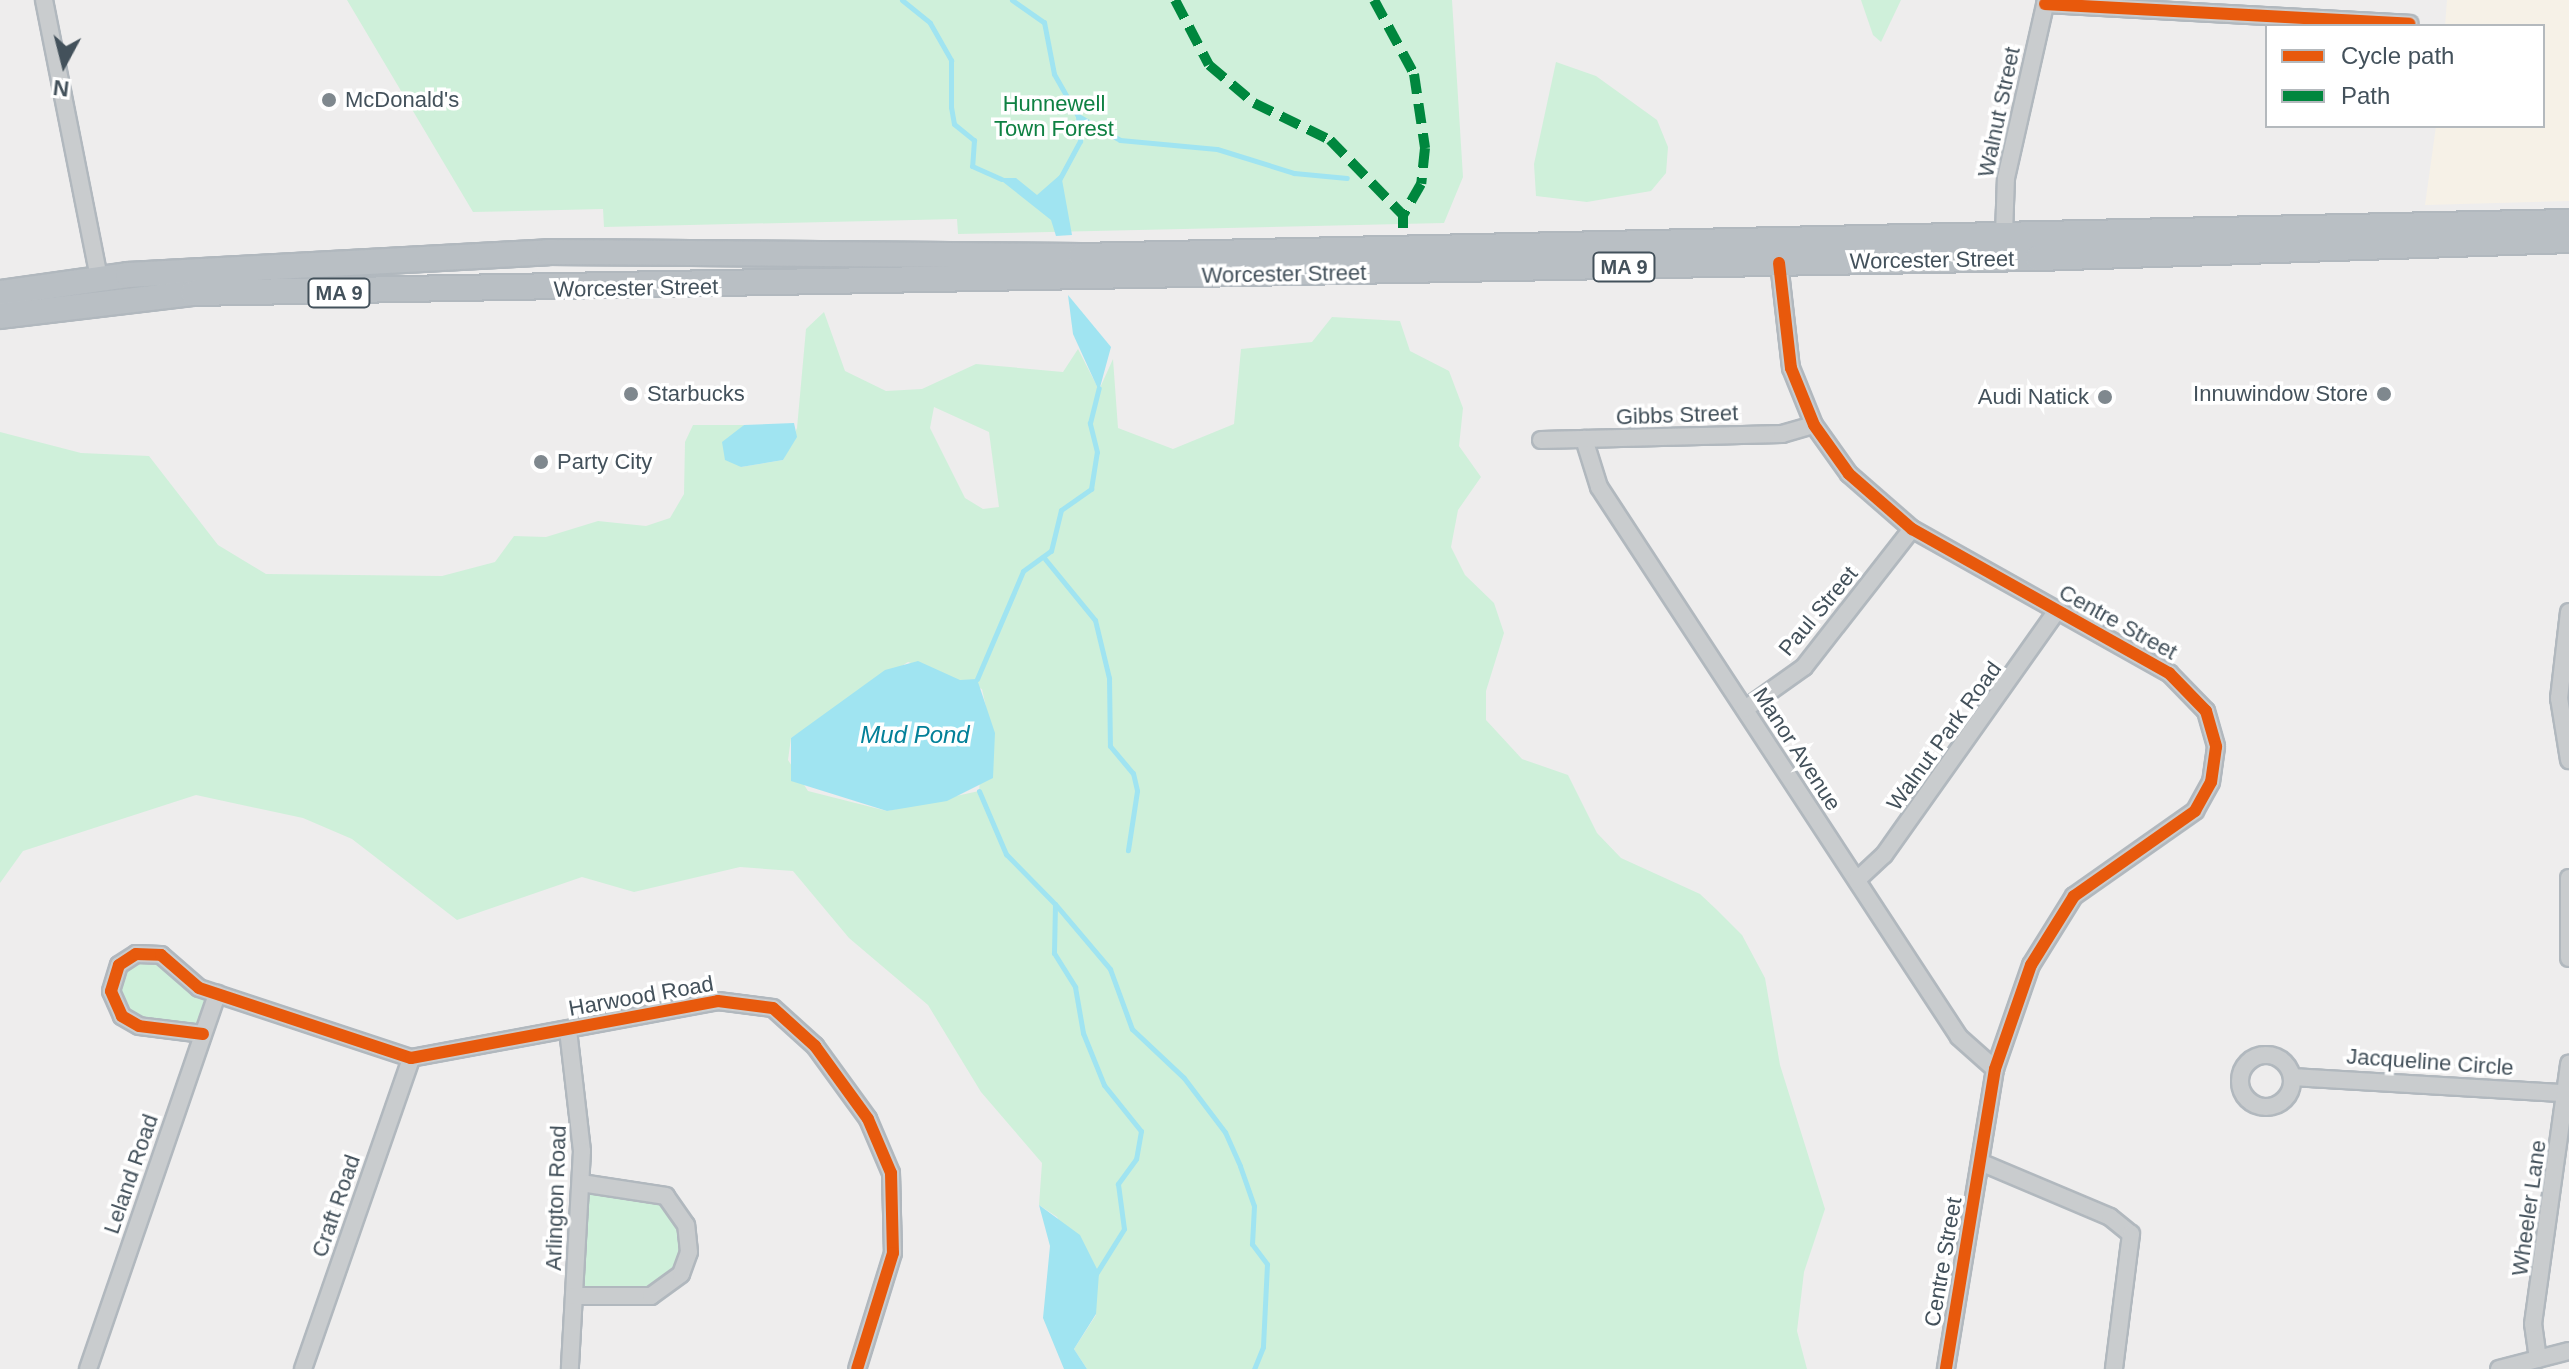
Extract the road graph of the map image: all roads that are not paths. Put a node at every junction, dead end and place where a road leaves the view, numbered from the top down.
1 (44, 0) edge
2 (2046, 2) edge
3 (2409, 24) edge
4 (2569, 222) edge
5 (2004, 234) junction
6 (2569, 240) edge
7 (367, 260) junction
8 (1779, 263) junction
9 (99, 277) junction
10 (0, 293) edge
11 (366, 295) junction
12 (0, 316) edge
13 (1814, 425) junction
14 (1584, 439) junction
15 (1541, 440) dead end
16 (1912, 529) junction
17 (2057, 611) junction
18 (2569, 612) edge
19 (2566, 661) edge
20 (1745, 709) junction
21 (2569, 760) edge
22 (2569, 878) edge
23 (1857, 880) junction
24 (2569, 958) edge
25 (217, 994) junction
26 (568, 1030) junction
27 (203, 1034) junction
28 (411, 1058) junction
29 (2569, 1063) edge
30 (1995, 1069) junction
31 (2292, 1077) dead end
32 (2565, 1093) junction
33 (1980, 1162) junction
34 (581, 1183) junction
35 (574, 1296) junction
36 (2569, 1351) edge
37 (2538, 1359) junction
38 (88, 1369) edge
39 (303, 1369) edge
40 (570, 1369) edge
41 (857, 1369) edge
42 (1946, 1369) edge
43 (2114, 1369) edge
44 (2499, 1369) edge

1 - 9 street
2 - 3 street
2 - 5 street, Walnut Street
4 - 5 highway, Worcester Street / MA 9
5 - 7 highway, Worcester Street / MA 9
6 - 8 highway, Worcester Street / MA 9
7 - 9 highway, Worcester Street / MA 9
7 - 11 highway
8 - 11 highway, Worcester Street / MA 9
8 - 13 street, Centre Street
9 - 10 highway, Worcester Street / MA 9
11 - 12 highway, Worcester Street / MA 9
13 - 14 street, Gibbs Street
13 - 16 street, Centre Street
14 - 15 street, Gibbs Street
14 - 20 street, Manor Avenue
16 - 17 street, Centre Street
16 - 20 street, Paul Street
17 - 23 street, Walnut Park Road
17 - 30 street, Centre Street
18 - 19 street
19 - 21 street
20 - 23 street, Manor Avenue
22 - 24 street
23 - 30 street, Manor Avenue
25 - 27 street, Leland Road
25 - 27 street, Harwood Road
25 - 28 street, Harwood Road
26 - 28 street, Harwood Road
26 - 34 street, Arlington Road
26 - 41 street, Harwood Road
27 - 38 street, Leland Road
28 - 39 street, Craft Road
29 - 32 street, Wheeler Lane
30 - 33 street, Centre Street
31 - 32 street, Jacqueline Circle
32 - 37 street, Wheeler Lane
33 - 42 street, Centre Street
33 - 43 street
34 - 35 street, Arlington Road
34 - 35 street
35 - 40 street, Arlington Road
36 - 37 street
37 - 44 street

